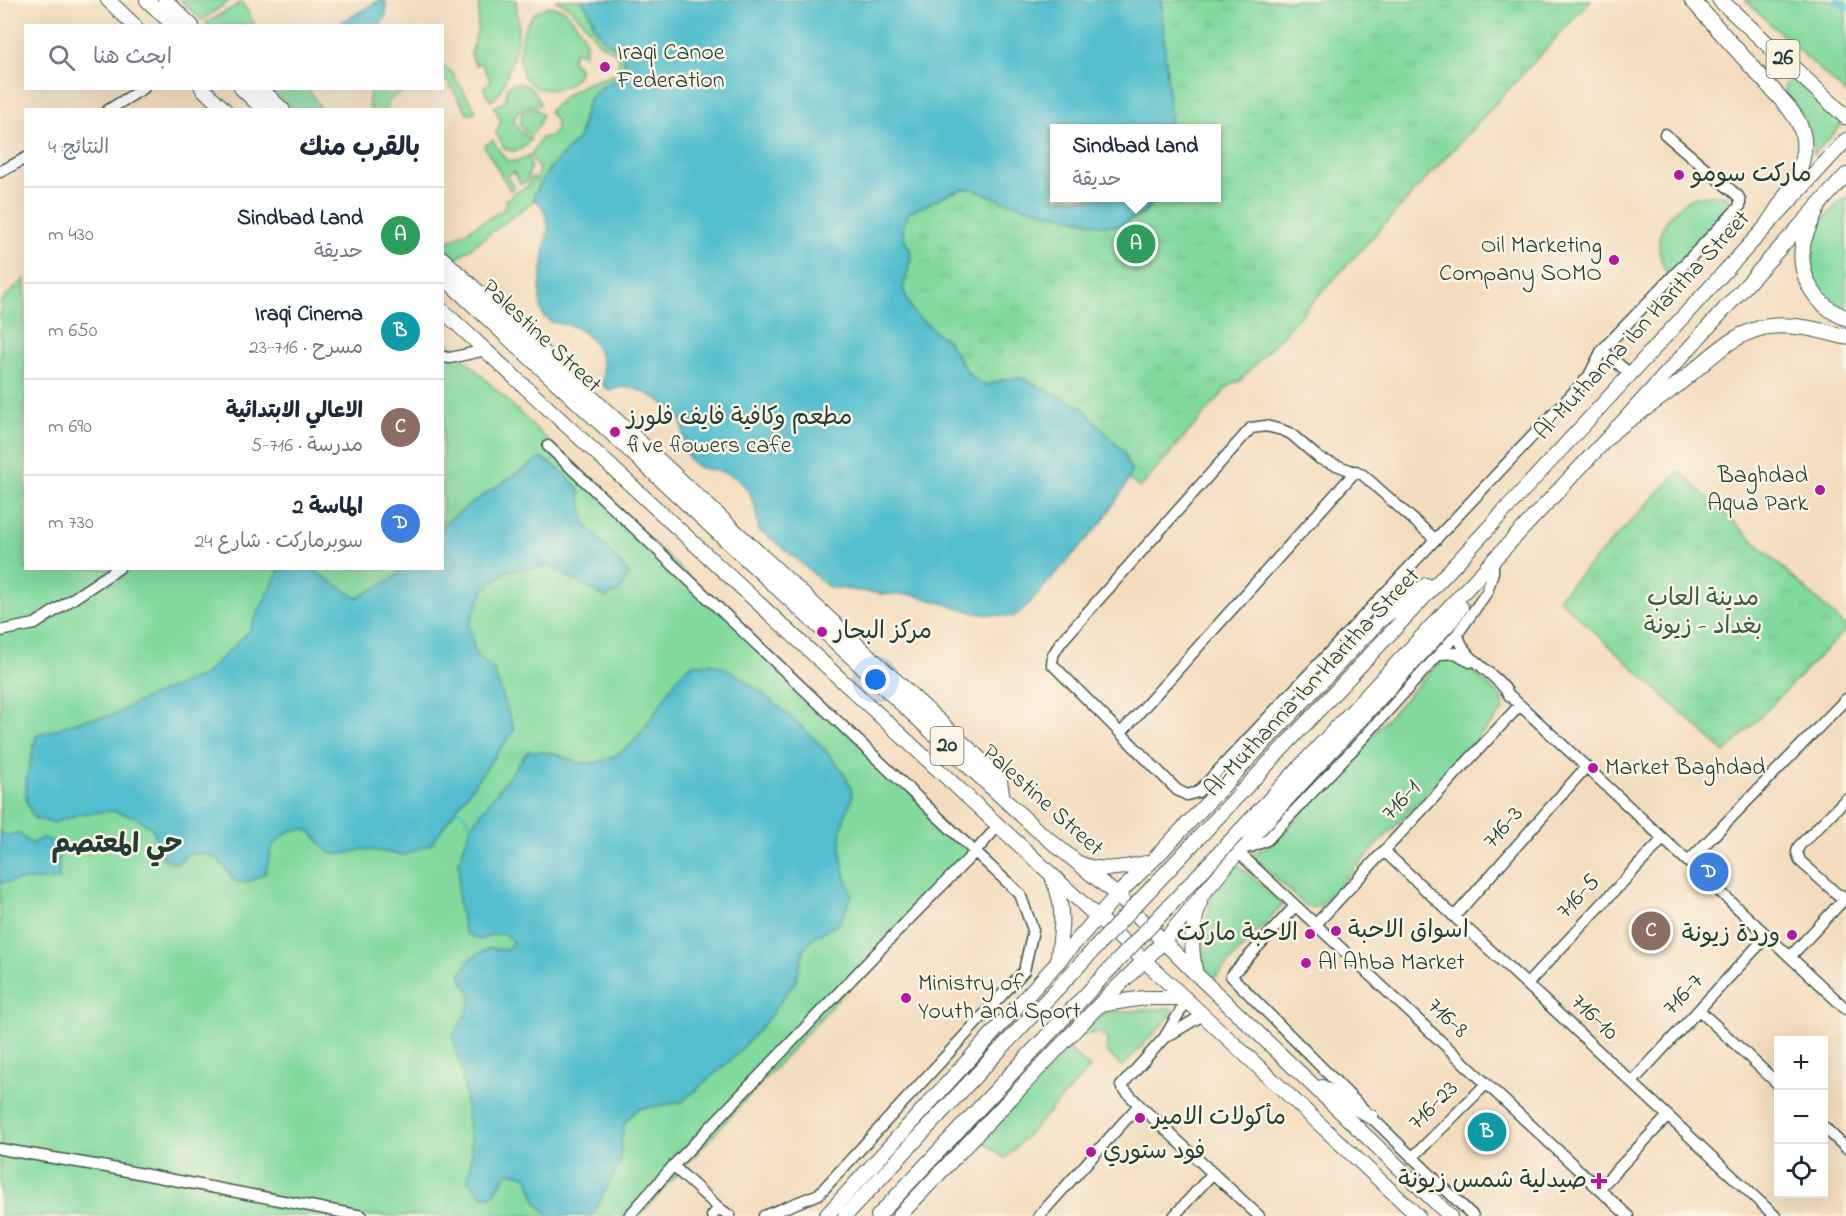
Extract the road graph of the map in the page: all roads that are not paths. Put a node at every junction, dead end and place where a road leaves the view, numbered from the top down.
1 (108, 0) edge
2 (147, 0) edge
3 (165, 0) edge
4 (1692, 0) edge
5 (1720, 0) edge
6 (133, 24) edge
7 (172, 24) edge
8 (190, 24) edge
9 (141, 90) edge
10 (204, 90) edge
11 (245, 90) edge
12 (262, 90) edge
13 (111, 108) edge
14 (223, 108) edge
15 (262, 108) edge
16 (281, 108) edge
17 (1846, 117) edge
18 (1665, 134) dead end
19 (1846, 140) edge
20 (24, 159) edge
21 (0, 172) edge
22 (1846, 175) edge
23 (1823, 200) junction
24 (1767, 225) junction
25 (444, 260) edge
26 (444, 278) edge
27 (444, 312) edge
28 (1846, 318) edge
29 (1846, 337) edge
30 (486, 350) junction
31 (1600, 353) junction
32 (444, 357) edge
33 (1627, 376) junction
34 (1617, 428) junction
35 (548, 446) dead end
36 (632, 452) junction
37 (615, 470) junction
38 (1356, 471) junction
39 (1436, 540) junction
40 (1459, 560) junction
41 (1493, 561) junction
42 (116, 570) edge
43 (0, 632) edge
44 (1458, 633) junction
45 (829, 636) junction
46 (855, 642) junction
47 (1441, 654) junction
48 (1509, 695) junction
49 (1846, 699) edge
50 (1520, 705) junction
51 (1120, 733) junction
52 (1586, 767) junction
53 (1003, 798) junction
54 (1846, 799) edge
55 (998, 826) junction
56 (1036, 829) junction
57 (1663, 839) junction
58 (1019, 845) junction
59 (1240, 850) junction
60 (1384, 851) junction
61 (975, 852) junction
62 (1070, 858) junction
63 (1151, 862) junction
64 (1688, 862) junction
65 (1051, 875) junction
66 (1117, 895) junction
67 (1846, 897) edge
68 (1202, 898) junction
69 (1295, 906) junction
70 (1097, 917) junction
71 (1454, 917) junction
72 (1316, 924) junction
73 (1767, 936) junction
74 (1163, 942) junction
75 (1790, 957) junction
76 (1144, 961) junction
77 (1057, 963) junction
78 (1196, 974) junction
79 (1527, 984) junction
80 (1186, 999) junction
81 (1099, 1005) junction
82 (1699, 1010) junction
83 (1846, 1010) edge
84 (1203, 1015) junction
85 (1164, 1038) junction
86 (1306, 1079) junction
87 (1774, 1079) edge
88 (1632, 1082) junction
89 (1486, 1084) junction
90 (1139, 1105) junction
91 (1668, 1116) junction
92 (1371, 1117) junction
93 (1828, 1131) edge
94 (1846, 1148) edge
95 (0, 1149) edge
96 (1412, 1158) junction
97 (673, 1166) junction
98 (1213, 1173) junction
99 (1599, 1189) junction
100 (715, 1212) edge
101 (362, 1216) edge
102 (629, 1216) edge
103 (730, 1216) edge
104 (764, 1216) edge
105 (826, 1216) edge
106 (845, 1216) edge
107 (878, 1216) edge
108 (899, 1216) edge
109 (1039, 1216) edge
110 (1174, 1216) edge
111 (1259, 1216) edge
112 (1418, 1216) edge
113 (1450, 1216) edge
114 (1473, 1216) edge
115 (1628, 1216) edge
116 (1775, 1216) edge

1 - 6 main road
2 - 7 main road
3 - 8 main road
4 - 24 highway
5 - 17 highway, 26
9 - 13 street
10 - 14 main road
11 - 15 main road
12 - 16 main road
18 - 31 street
19 - 24 main road, Al-Muthanna ibn Haritha Street
20 - 21 street
22 - 23 main road, Al-Muthanna ibn Haritha Street
23 - 28 highway
23 - 34 main road, Al-Muthanna ibn Haritha Street
24 - 33 main road, Al-Muthanna ibn Haritha Street
25 - 46 main road
26 - 36 main road, Palestine Street / 20
27 - 30 main road, Palestine Street / 20
29 - 34 highway
30 - 32 street
30 - 37 main road, Palestine Street / 20
31 - 33 street
31 - 39 street
33 - 40 main road, Al-Muthanna ibn Haritha Street
34 - 41 main road, Al-Muthanna ibn Haritha Street
35 - 61 street
36 - 37 main road
36 - 45 main road, Palestine Street / 20
37 - 55 main road, Palestine Street / 20
38 - 39 street
38 - 51 street
38 - 51 street
39 - 51 street
40 - 63 main road
40 - 106 main road, Al-Muthanna ibn Haritha Street, bridge
41 - 44 street
41 - 59 main road
41 - 107 main road, Al-Muthanna ibn Haritha Street, bridge
42 - 43 street
44 - 47 street
44 - 48 street
45 - 46 main road
45 - 53 main road, Palestine Street / 20
46 - 53 main road
47 - 48 street
47 - 59 street
48 - 50 street
49 - 64 street
50 - 52 street
50 - 60 street, 716-1
52 - 57 street
52 - 71 street, 716-3
53 - 56 main road, Palestine Street / 20
54 - 67 street
55 - 58 main road, Palestine Street / 20
55 - 61 street
56 - 58 main road
56 - 62 main road, Palestine Street / 20
57 - 64 street
57 - 79 street, 716-5
58 - 65 main road, Palestine Street / 20
59 - 68 main road
59 - 69 street, 716-8
60 - 71 street, 716-10
60 - 72 street, 716-1
61 - 97 street
61 - 104 street
62 - 63 main road
62 - 66 main road, Palestine Street / 20
63 - 66 main road
64 - 73 street
65 - 70 main road, Palestine Street / 20
65 - 77 main road
66 - 70 main road
66 - 74 main road, Palestine Street / 20
67 - 75 street
68 - 74 main road
68 - 78 main road
69 - 72 street, 716-8
69 - 92 street
70 - 76 main road, Palestine Street / 20
70 - 77 main road
71 - 79 street, 716-10
72 - 89 street, 716-8
73 - 75 street
73 - 82 street, 716-7
74 - 76 main road
74 - 78 main road, Palestine Street / 20
75 - 83 street
76 - 80 main road, Palestine Street / 20
76 - 81 main road
77 - 105 main road
78 - 86 main road, Palestine Street / 20
79 - 88 street, 716-10
80 - 81 main road
80 - 84 main road, Palestine Street / 20
80 - 85 street
81 - 108 main road
82 - 87 street
82 - 88 street, 716-7
84 - 85 street
84 - 112 main road, Palestine Street / 20
85 - 90 street
86 - 92 main road
86 - 113 main road, Palestine Street / 20
88 - 91 street, 716-10
89 - 96 street, 716-23
89 - 99 street, 716-8
90 - 98 street
90 - 109 street
91 - 99 street
91 - 116 street, 716-10
92 - 96 street
93 - 94 street
95 - 101 street
96 - 114 street
97 - 100 street
97 - 102 street
98 - 110 street
98 - 111 street
99 - 115 street, 716-8
100 - 103 street

